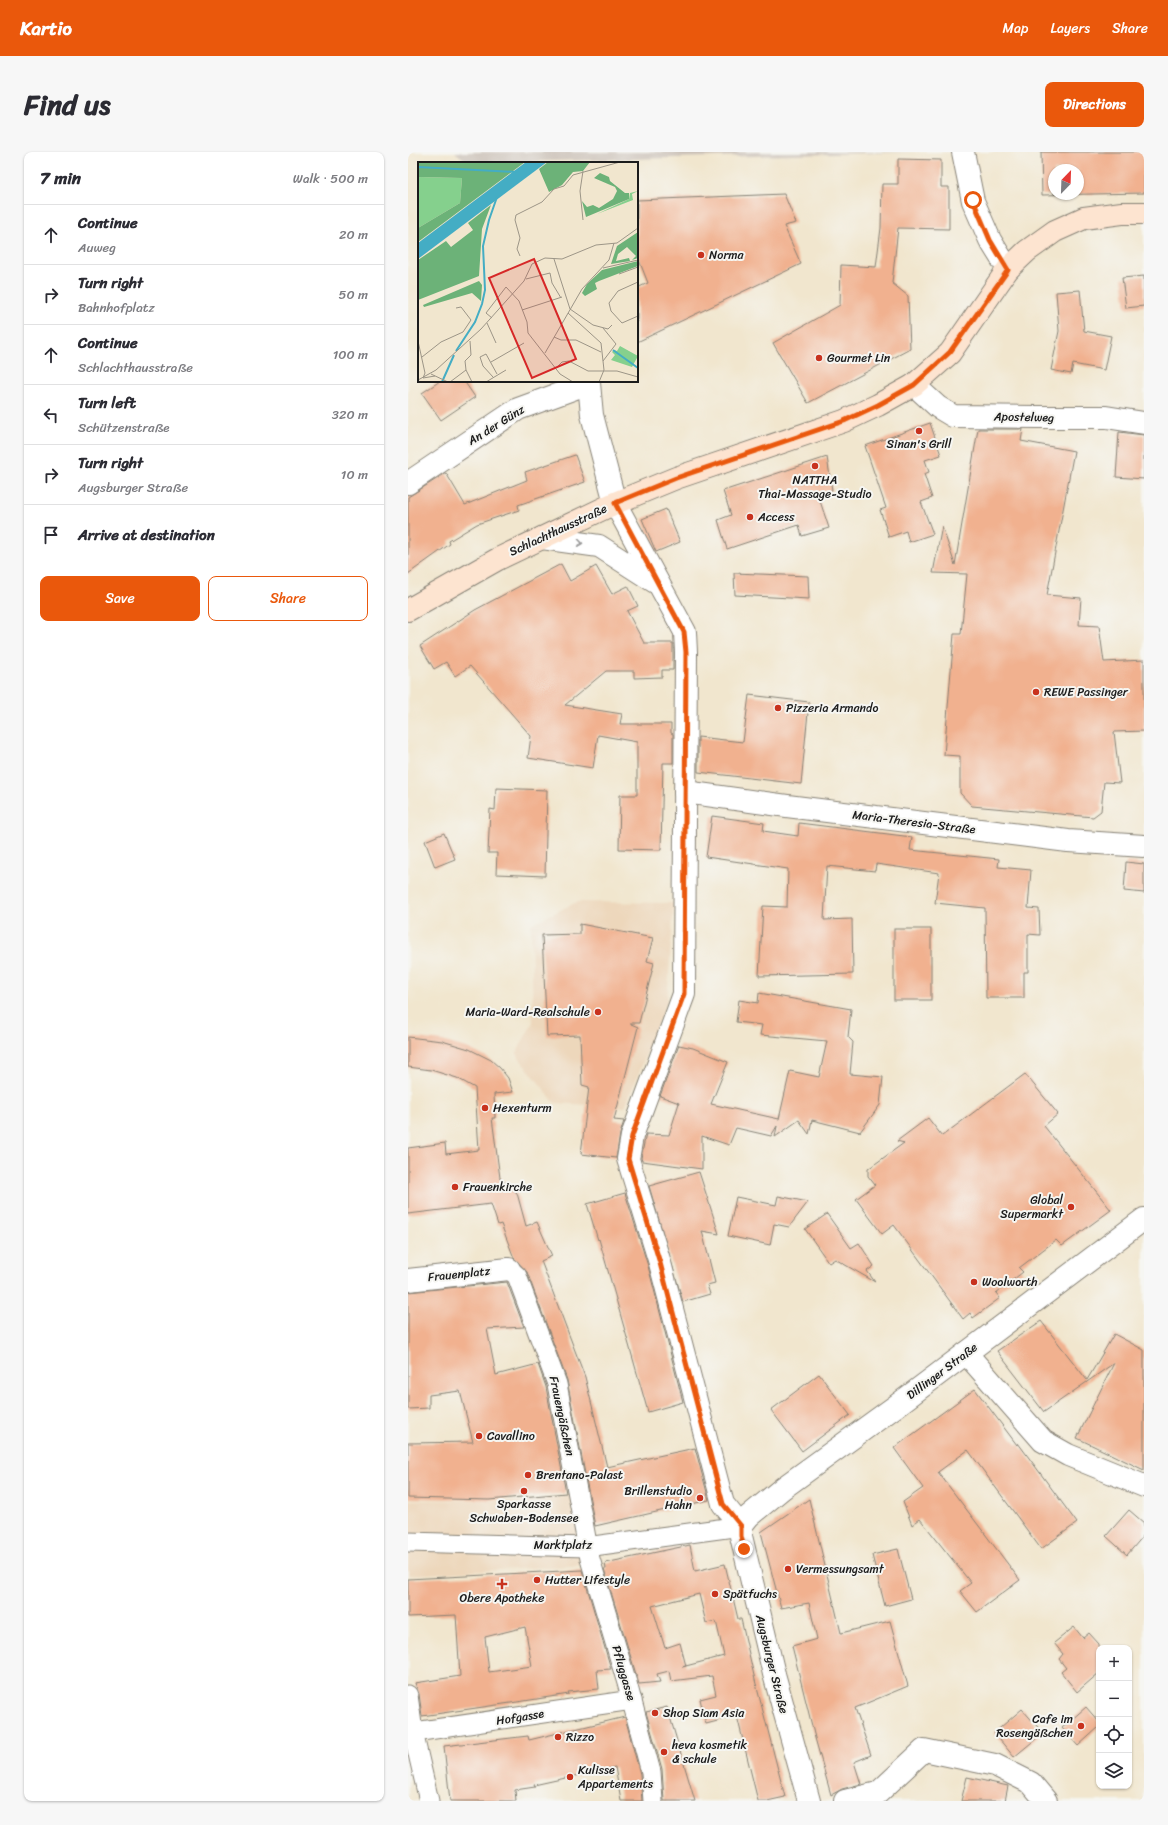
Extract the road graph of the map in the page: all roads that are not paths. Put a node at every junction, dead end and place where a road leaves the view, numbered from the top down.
1 (964, 152) edge
2 (1144, 213) edge
3 (1008, 270) junction
4 (914, 385) junction
5 (1144, 423) edge
6 (408, 483) edge
7 (615, 503) junction
8 (542, 538) junction
9 (657, 583) junction
10 (408, 610) edge
11 (685, 792) junction
12 (1144, 846) edge
13 (1144, 1219) edge
14 (509, 1269) joint
15 (408, 1280) edge
16 (966, 1353) junction
17 (1135, 1483) edge
18 (741, 1526) junction
19 (408, 1542) edge
20 (588, 1547) junction
21 (408, 1695) edge
22 (632, 1700) junction
23 (411, 1733) edge
24 (429, 1801) edge
25 (653, 1801) edge
26 (809, 1801) edge
27 (845, 1801) edge
28 (1046, 1801) edge

1 - 3 street
2 - 3 main road, Schlachthausstraße
3 - 4 main road, Schlachthausstraße
4 - 5 street, Apostelweg
4 - 7 main road, Schlachthausstraße
6 - 7 street, An der Günz
7 - 8 main road, Schlachthausstraße
7 - 9 street
8 -> 9 street
8 - 10 main road, Schlachthausstraße
9 - 11 street
11 - 12 street, Maria-Theresia-Straße
11 - 18 street
13 - 16 street, Dillinger Straße
14 - 15 street, Frauenplatz
14 - 20 street, Frauengäßchen
16 - 17 street
16 - 18 street, Dillinger Straße
18 - 20 street, Marktplatz
18 - 26 street, Augsburger Straße
19 - 20 street, Marktplatz
20 - 22 street, Pfluggasse
21 - 23 street
22 - 23 street, Hofgasse
22 - 25 street, Pfluggasse
23 - 24 street
27 - 28 street

